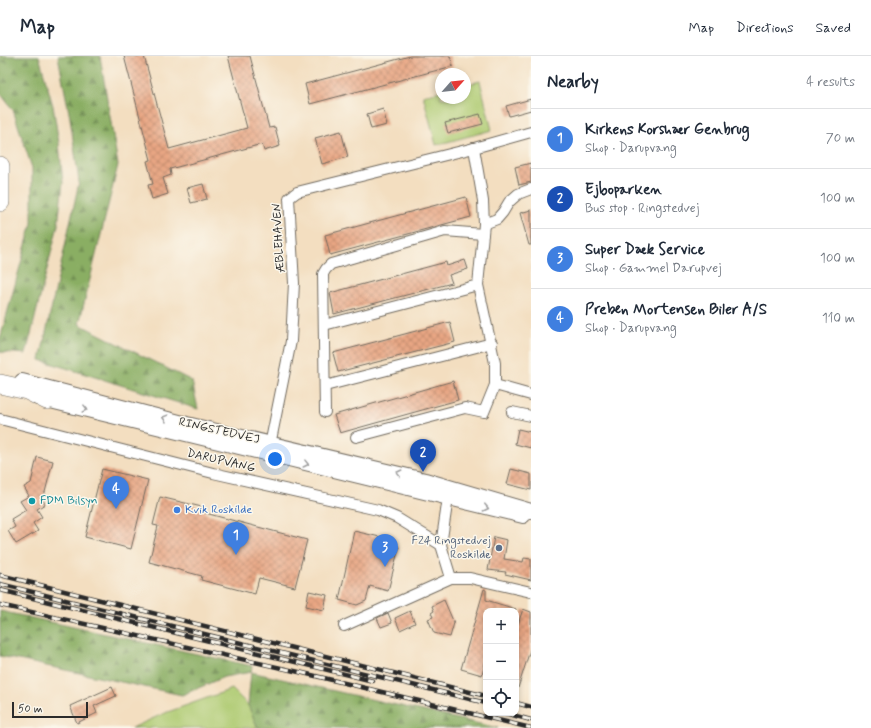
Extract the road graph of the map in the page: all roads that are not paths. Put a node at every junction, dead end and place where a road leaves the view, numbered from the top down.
1 (531, 132) edge
2 (474, 148) junction
3 (0, 166) edge
4 (531, 189) edge
5 (0, 202) edge
6 (484, 229) junction
7 (478, 285) junction
8 (324, 325) junction
9 (492, 343) junction
10 (0, 376) edge
11 (0, 384) edge
12 (495, 385) junction
13 (325, 386) junction
14 (0, 389) edge
15 (531, 395) edge
16 (47, 400) junction
17 (326, 412) dead end
18 (512, 412) dead end
19 (531, 416) edge
20 (0, 419) edge
21 (356, 437) dead end
22 (270, 449) junction
23 (449, 493) junction
24 (531, 511) edge
25 (531, 518) edge
26 (441, 545) junction
27 (451, 578) junction
28 (531, 592) edge
29 (344, 626) dead end

1 - 2 street, ÆBLEHAVEN
2 - 6 street
2 - 22 street, ÆBLEHAVEN
3 - 5 highway
4 - 6 street
6 - 7 street
6 - 8 street
7 - 8 street
7 - 9 street
8 - 13 street
9 - 12 street
9 - 13 street
22 -> 10 street, RINGSTEDVEJ
11 - 16 highway
12 - 15 street
12 - 21 street
13 - 17 street
14 - 16 street, RINGSTEDVEJ
16 -> 22 street, RINGSTEDVEJ
18 - 19 street
20 - 26 street, DARUPVANG
22 - 23 street, RINGSTEDVEJ
23 - 24 street, RINGSTEDVEJ
23 -> 25 street, RINGSTEDVEJ
23 - 26 street
26 - 27 street
27 - 28 street
27 - 29 street

